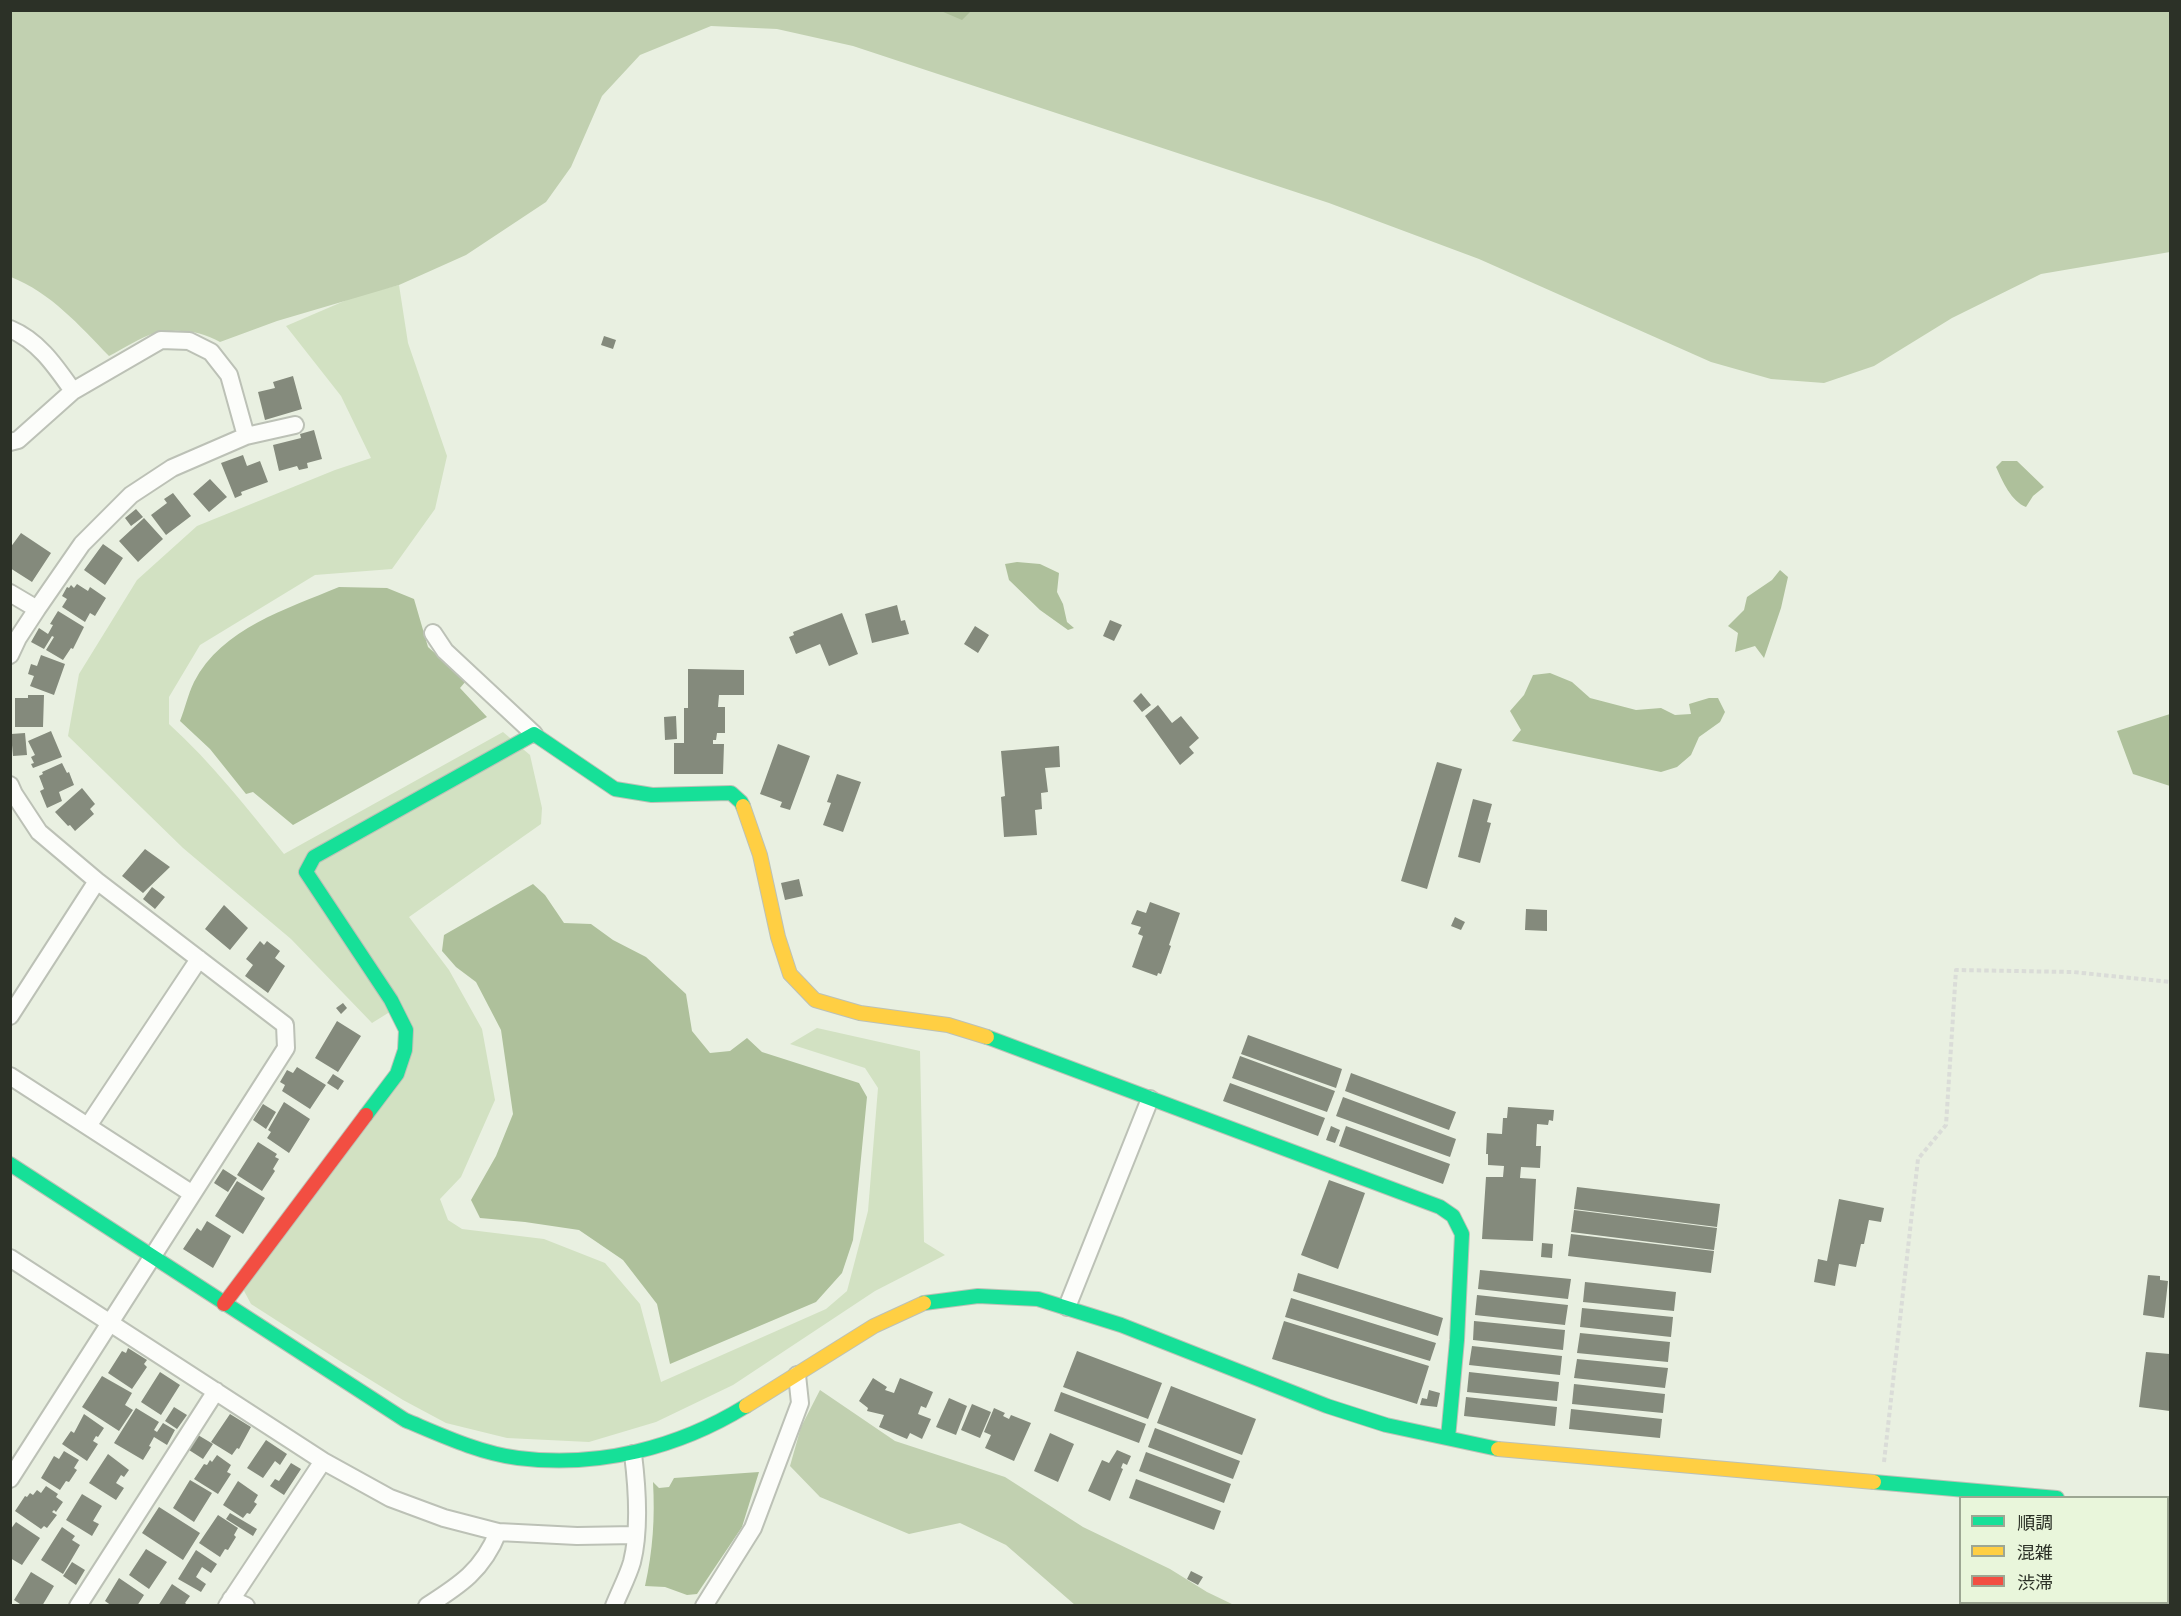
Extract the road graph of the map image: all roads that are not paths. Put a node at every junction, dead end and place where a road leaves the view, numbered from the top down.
1 (10, 329) edge
2 (73, 391) junction
3 (295, 425) dead end
4 (246, 436) junction
5 (10, 442) edge
6 (10, 593) edge
7 (37, 609) junction
8 (433, 633) dead end
9 (10, 655) edge
10 (534, 734) junction
11 (12, 792) edge
12 (97, 881) junction
13 (199, 959) junction
14 (10, 1016) edge
15 (10, 1076) edge
16 (1150, 1099) junction
17 (88, 1126) junction
18 (10, 1164) edge
19 (191, 1193) junction
20 (152, 1257) junction
21 (10, 1258) edge
22 (224, 1304) junction
23 (1067, 1307) junction
24 (112, 1322) junction
25 (798, 1375) junction
26 (216, 1391) junction
27 (1448, 1438) junction
28 (633, 1454) junction
29 (323, 1461) junction
30 (10, 1479) edge
31 (2045, 1496) edge
32 (498, 1532) junction
33 (635, 1535) junction
34 (235, 1603) edge
35 (78, 1605) edge
36 (427, 1605) edge
37 (614, 1605) edge
38 (704, 1605) edge

1 - 2 street
2 - 4 street
2 - 5 street
3 - 4 street
4 - 7 street
6 - 7 street
7 - 9 street
8 - 10 street
10 - 16 street
10 - 22 street
11 - 12 street
12 - 13 street
12 - 14 street
13 - 17 street
13 - 19 street
15 - 17 street
16 - 23 street
16 - 27 street
17 - 19 street
18 - 20 street
19 - 20 street
20 - 22 street
20 - 24 street
21 - 24 street
22 - 28 street
23 - 25 street
23 - 27 street
24 - 26 street
24 - 30 street
25 - 28 street
25 - 38 street
26 - 29 street
26 - 35 street
27 - 31 street
28 - 33 street
29 - 32 street
29 - 34 street
32 - 33 street
32 - 36 street
33 - 37 street

